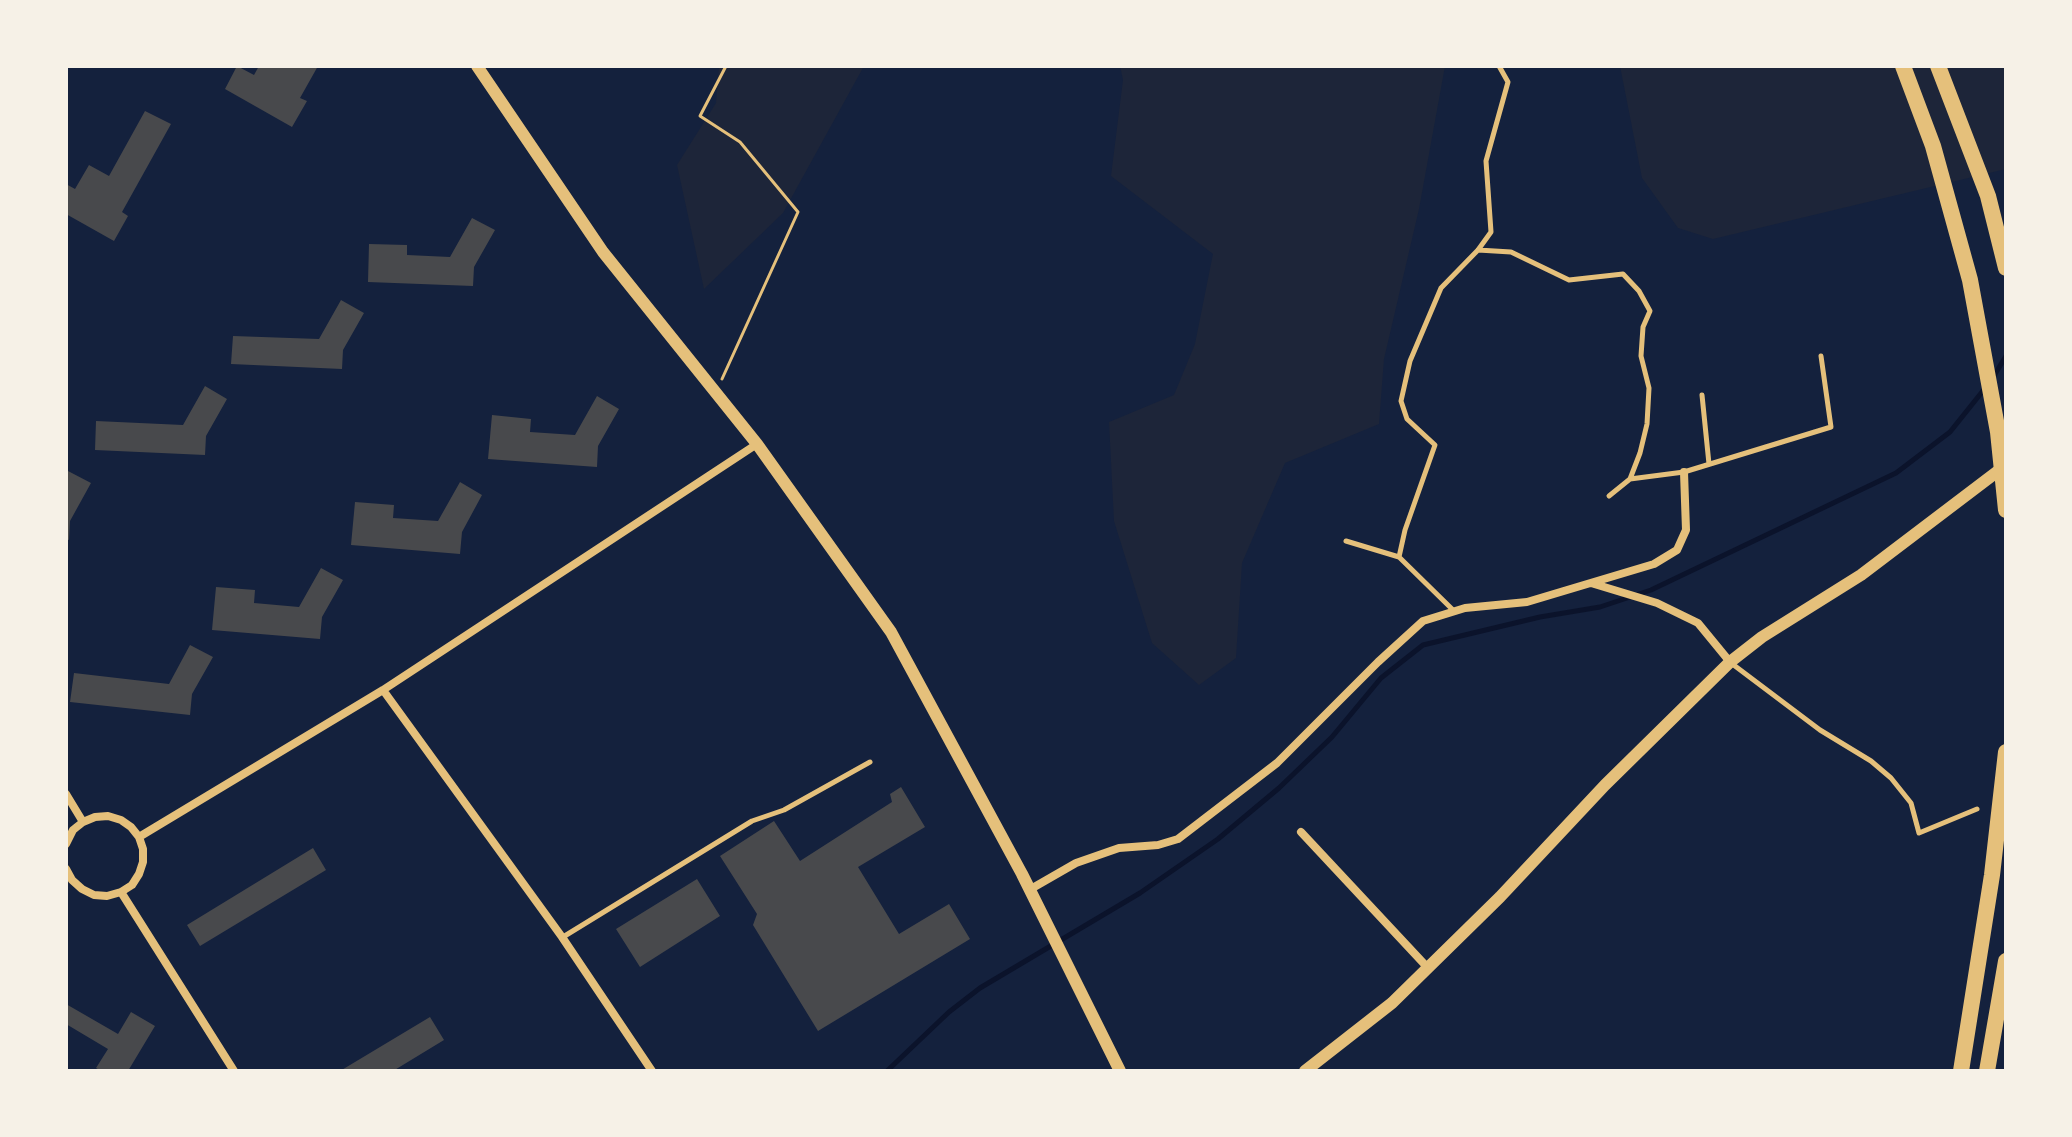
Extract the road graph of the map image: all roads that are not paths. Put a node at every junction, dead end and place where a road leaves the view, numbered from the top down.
1 (477, 66) edge
2 (1499, 66) edge
3 (1903, 66) edge
4 (1938, 66) edge
5 (1478, 250) junction
6 (2006, 268) edge
7 (1821, 356) dead end
8 (1702, 395) dead end
9 (757, 444) junction
10 (1709, 464) junction
11 (2006, 465) edge
12 (1684, 472) junction
13 (1630, 479) junction
14 (1609, 496) dead end
15 (2006, 510) edge
16 (1346, 541) dead end
17 (1399, 557) junction
18 (1591, 583) junction
19 (1454, 611) junction
20 (1730, 662) junction
21 (383, 690) junction
22 (2006, 752) edge
23 (870, 762) dead end
24 (66, 794) edge
25 (1977, 809) dead end
26 (83, 822) junction
27 (1301, 832) dead end
28 (139, 837) junction
29 (66, 844) edge
30 (66, 869) edge
31 (69, 882) edge
32 (1029, 890) junction
33 (121, 892) junction
34 (562, 937) junction
35 (2006, 961) edge
36 (1428, 968) junction
37 (234, 1071) edge
38 (652, 1071) edge
39 (1120, 1071) edge
40 (1305, 1071) edge
41 (1961, 1071) edge
42 (1987, 1071) edge

1 - 9 street
2 - 5 lane
3 - 15 highway
4 - 6 highway
5 - 13 lane
5 - 17 lane
7 - 10 lane
8 - 10 lane
9 - 21 street
9 - 32 street
10 - 12 lane
11 - 20 street
12 - 13 lane
12 - 18 street
13 - 14 lane
16 - 17 lane
17 - 19 lane
18 - 19 street
18 - 20 street
19 - 32 street
20 - 25 lane
20 - 36 street
21 - 28 street
21 - 34 street
22 - 41 highway
23 - 34 lane
24 - 26 street
26 - 28 street
26 - 29 street
27 - 36 street
28 - 33 street
30 - 31 street
31 - 33 street
32 - 39 street
33 - 37 street
34 - 38 street
35 - 42 highway
36 - 40 street

